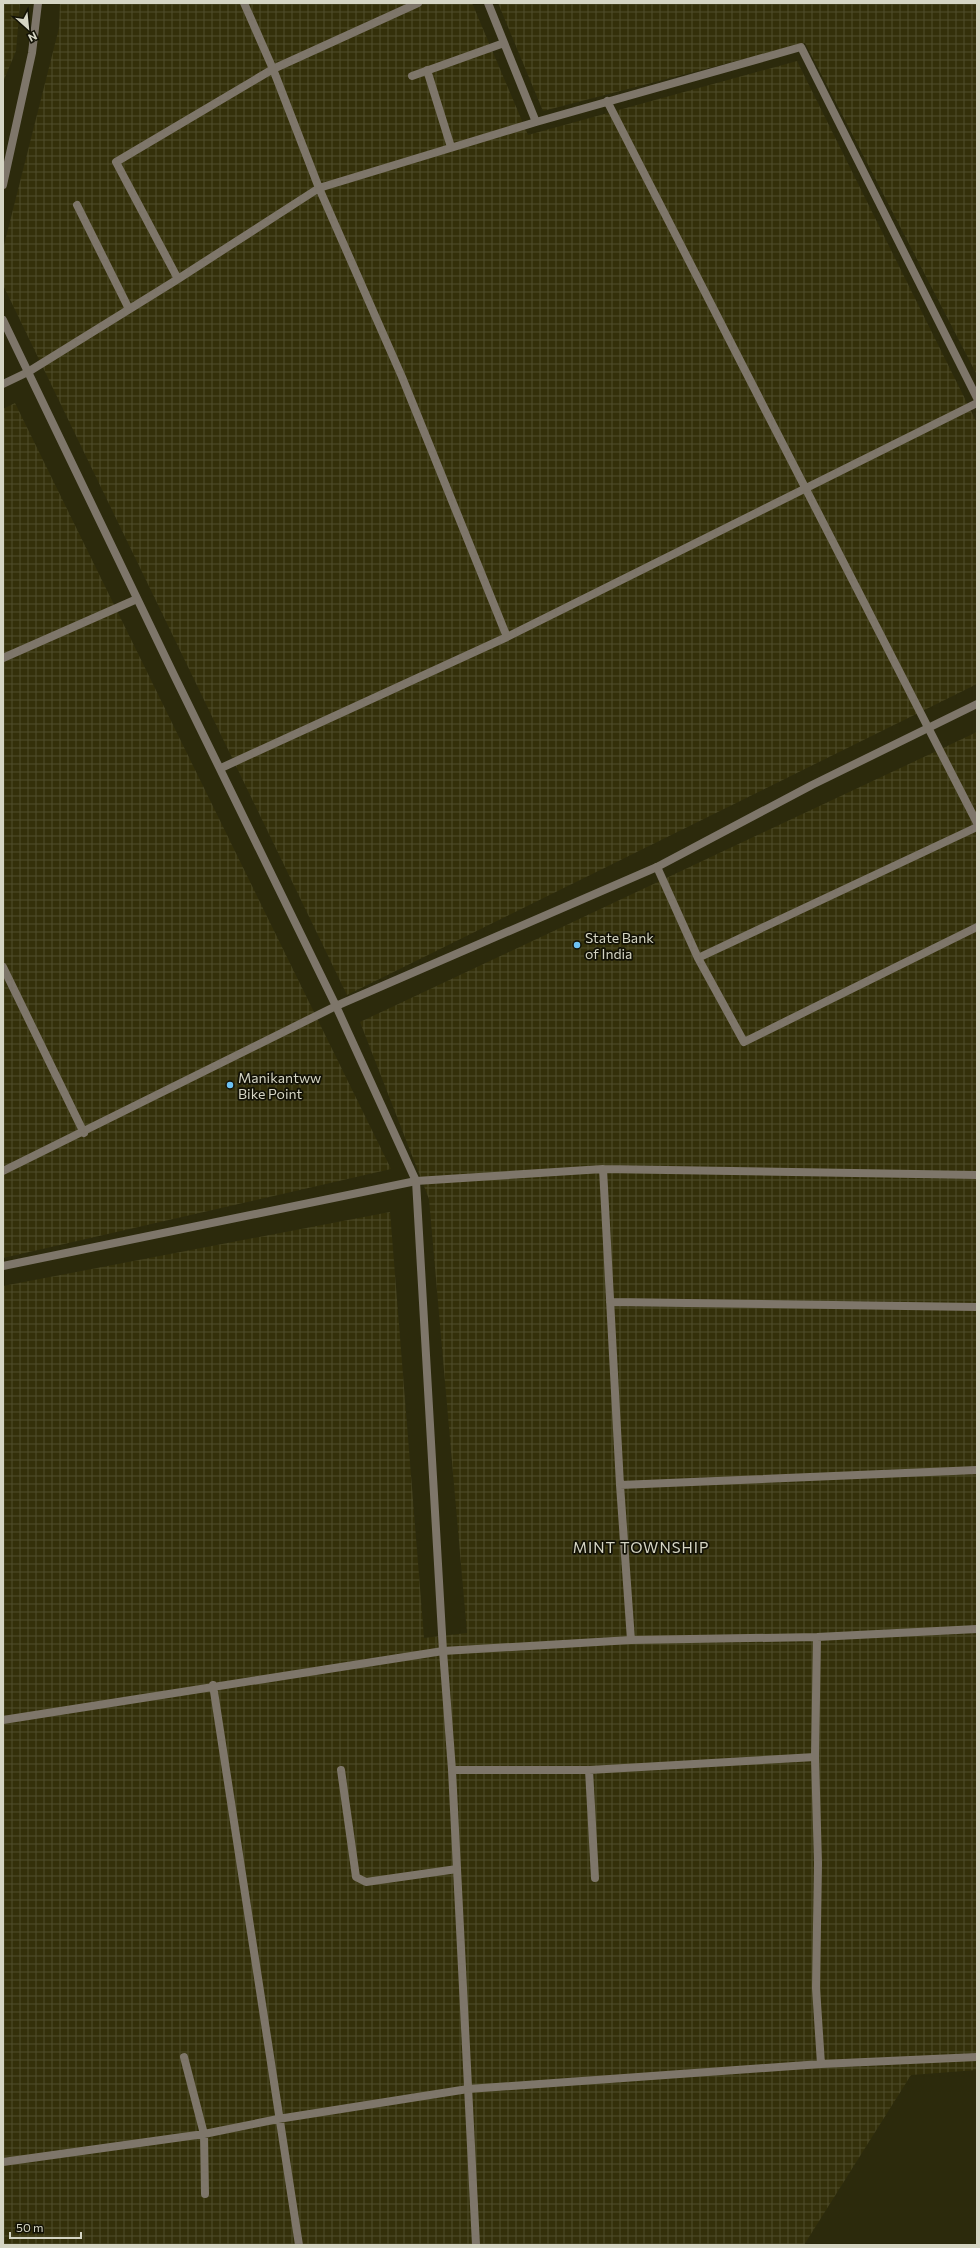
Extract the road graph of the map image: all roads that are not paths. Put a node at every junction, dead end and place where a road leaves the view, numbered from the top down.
1 (38, 3) edge
2 (244, 3) edge
3 (418, 3) edge
4 (488, 3) edge
5 (504, 44) junction
6 (273, 69) junction
7 (427, 70) junction
8 (412, 76) dead end
9 (607, 101) junction
10 (536, 122) junction
11 (451, 147) junction
12 (3, 185) edge
13 (319, 188) junction
14 (77, 205) dead end
15 (178, 279) junction
16 (129, 308) junction
17 (3, 320) edge
18 (28, 372) junction
19 (3, 384) edge
20 (977, 398) edge
21 (977, 403) edge
22 (805, 488) junction
23 (137, 599) junction
24 (507, 636) junction
25 (3, 658) edge
26 (977, 704) edge
27 (928, 728) junction
28 (221, 768) junction
29 (977, 823) edge
30 (977, 827) edge
31 (657, 867) junction
32 (977, 927) edge
33 (698, 958) junction
34 (3, 967) edge
35 (336, 1006) junction
36 (84, 1133) junction
37 (603, 1169) junction
38 (3, 1171) edge
39 (977, 1175) edge
40 (416, 1181) junction
41 (3, 1266) edge
42 (610, 1302) junction
43 (977, 1307) edge
44 (977, 1470) edge
45 (620, 1485) junction
46 (977, 1629) edge
47 (817, 1637) junction
48 (631, 1640) junction
49 (443, 1651) junction
50 (213, 1685) junction
51 (3, 1720) edge
52 (815, 1757) junction
53 (341, 1770) dead end
54 (452, 1770) junction
55 (589, 1770) junction
56 (457, 1869) junction
57 (595, 1878) dead end
58 (184, 2057) dead end
59 (977, 2057) edge
60 (821, 2064) junction
61 (468, 2089) junction
62 (278, 2119) junction
63 (204, 2134) junction
64 (3, 2162) edge
65 (205, 2194) dead end
66 (299, 2245) edge
67 (476, 2245) edge

1 - 12 street
2 - 6 street
3 - 6 street
4 - 5 street
5 - 7 street
5 - 10 street
6 - 13 street
6 - 15 street
7 - 8 street
7 - 11 street
9 - 10 street
9 - 20 street
9 - 22 street
10 - 11 street
11 - 13 street
13 - 15 street
13 - 24 street
14 - 16 street
15 - 16 street
16 - 18 street
17 - 18 street
18 - 19 street
18 - 23 street
21 - 22 street
22 - 24 street
22 - 27 street
23 - 25 street
23 - 28 street
24 - 28 street
26 - 27 street
27 - 29 street
27 - 31 street
28 - 35 street
30 - 33 street
31 - 33 street
31 - 35 street
32 - 33 street
34 - 36 street
35 - 36 street
35 - 40 street
36 - 38 street
37 - 39 street
37 - 40 street
37 - 42 street
40 - 41 street
40 - 49 street
42 - 43 street
42 - 45 street
44 - 45 street
45 - 48 street
46 - 47 street
47 - 48 street
47 - 52 street
48 - 49 street
49 - 50 street
49 - 54 street
50 - 51 street
50 - 62 street
52 - 55 street
52 - 60 street
53 - 56 street
54 - 55 street
54 - 56 street
55 - 57 street
56 - 61 street
58 - 63 street
59 - 60 street
60 - 61 street
61 - 62 street
61 - 67 street
62 - 63 street
62 - 66 street
63 - 64 street
63 - 65 street

